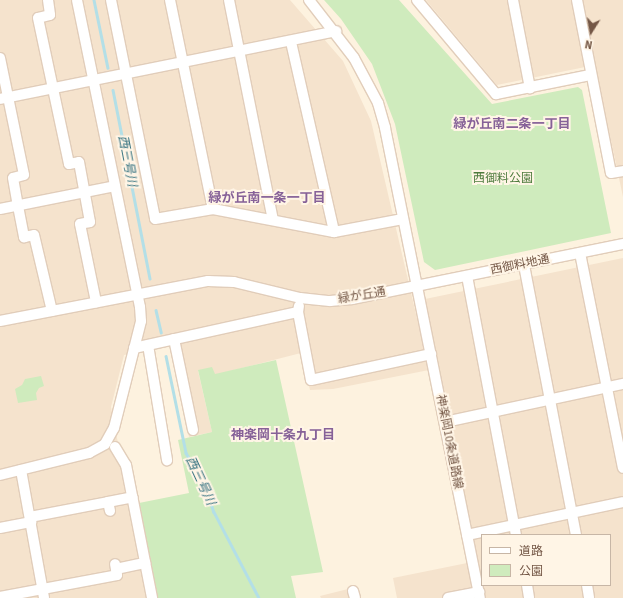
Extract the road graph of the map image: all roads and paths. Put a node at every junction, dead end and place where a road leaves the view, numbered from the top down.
1 (48, 0) edge
2 (77, 0) edge
3 (111, 0) edge
4 (170, 0) edge
5 (229, 0) edge
6 (309, 0) edge
7 (417, 0) edge
8 (513, 0) edge
9 (577, 0) edge
10 (336, 31) junction
11 (291, 42) junction
12 (239, 52) junction
13 (0, 58) edge
14 (183, 63) junction
15 (127, 74) junction
16 (590, 76) junction
17 (94, 81) junction
18 (530, 88) junction
19 (53, 89) junction
20 (4, 99) edge
21 (623, 171) edge
22 (115, 186) junction
23 (85, 192) junction
24 (18, 206) junction
25 (213, 208) junction
26 (0, 210) edge
27 (403, 219) junction
28 (273, 220) junction
29 (334, 232) junction
30 (623, 244) edge
31 (580, 253) junction
32 (524, 265) junction
33 (467, 276) junction
34 (417, 286) junction
35 (138, 294) junction
36 (300, 298) junction
37 (96, 302) junction
38 (52, 311) junction
39 (298, 312) junction
40 (0, 321) edge
41 (174, 339) junction
42 (148, 345) junction
43 (134, 348) junction
44 (431, 354) junction
45 (623, 384) edge
46 (607, 387) junction
47 (550, 399) junction
48 (494, 411) junction
49 (445, 422) junction
50 (193, 430) dead end
51 (115, 447) dead end
52 (167, 460) dead end
53 (623, 468) edge
54 (21, 470) junction
55 (0, 475) edge
56 (133, 497) junction
57 (623, 502) edge
58 (572, 513) junction
59 (30, 519) junction
60 (0, 528) edge
61 (515, 530) edge
62 (576, 534) edge
63 (467, 535) junction
64 (145, 563) junction
65 (527, 586) edge
66 (587, 586) edge
67 (43, 593) edge
68 (480, 595) edge
69 (0, 598) edge
70 (152, 598) edge
71 (448, 598) edge
72 (529, 598) edge
73 (589, 598) edge

1 - 19 street
2 - 17 street
3 - 15 street
4 - 14 street
5 - 12 street
6 - 10 street
7 - 18 street
8 - 18 street
9 - 16 street
10 - 11 street
10 - 27 street
11 - 12 street
11 - 29 street
12 - 14 street
12 - 28 street
13 - 20 street
14 - 15 street
14 - 25 street
15 - 17 street
15 - 25 street
16 - 18 street
16 - 21 street
17 - 19 street
17 - 22 street
19 - 20 street
19 - 23 street
20 - 24 street
22 - 23 street
22 - 35 street
23 - 24 street
23 - 37 street
24 - 26 street
24 - 38 street
25 - 28 street
27 - 29 street
27 - 34 street
28 - 29 street
30 - 31 street, 西御料地通
31 - 32 street, 西御料地通
31 - 46 street
32 - 33 street, 西御料地通
32 - 47 street
33 - 34 street, 西御料地通
33 - 48 street
34 - 36 street, 緑が丘通
34 - 44 street, 神楽岡10条道路線
35 - 36 street, 緑が丘通
35 - 37 street, 緑が丘通
35 - 43 street
36 - 39 street
37 - 38 street, 緑が丘通
38 - 40 street, 緑が丘通
39 - 41 street
39 - 44 street
41 - 42 street
41 - 50 street
42 - 43 street
42 - 52 street
43 - 54 street
44 - 49 street, 神楽岡10条道路線
45 - 46 street
46 - 47 street
46 - 53 street
47 - 48 street
47 - 58 street
48 - 49 street
48 - 61 street
49 - 63 street, 神楽岡10条道路線
51 - 56 street
54 - 55 street
54 - 59 street
56 - 59 street
56 - 64 street
57 - 58 street
58 - 61 street
58 - 62 street
59 - 60 street
59 - 67 street
61 - 63 street
63 - 68 street, 神楽岡10条道路線
64 - 67 street
64 - 70 street
65 - 72 street
66 - 73 street
67 - 69 street
68 - 71 street

